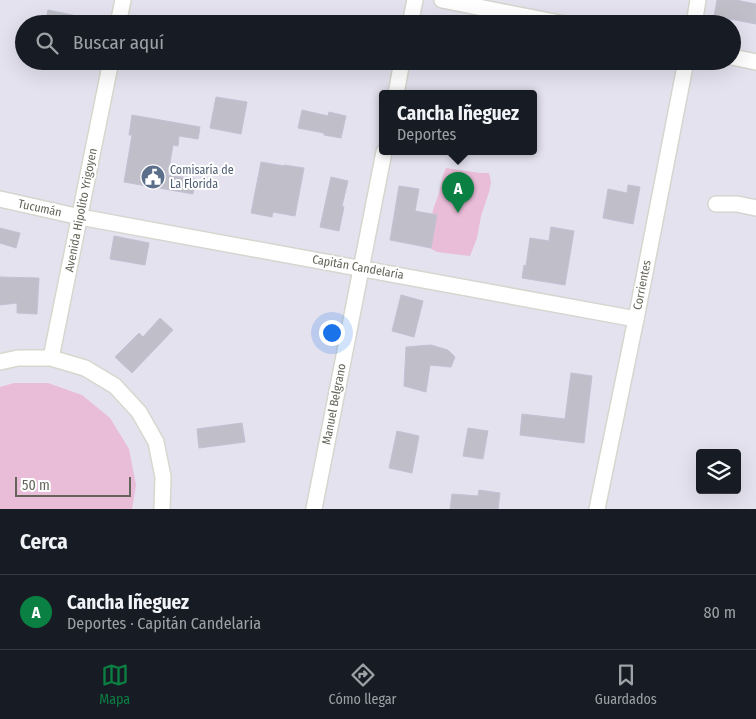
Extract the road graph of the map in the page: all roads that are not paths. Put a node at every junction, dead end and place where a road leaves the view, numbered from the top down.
1 (123, 0) edge
2 (415, 0) edge
3 (442, 0) edge
4 (698, 0) edge
5 (120, 15) edge
6 (412, 15) edge
7 (518, 15) edge
8 (696, 15) edge
9 (741, 59) edge
10 (756, 62) edge
11 (109, 70) edge
12 (400, 70) edge
13 (684, 70) edge
14 (397, 90) edge
15 (383, 155) edge
16 (0, 200) edge
17 (716, 204) dead end
18 (756, 208) edge
19 (80, 217) junction
20 (360, 268) junction
21 (636, 319) junction
22 (51, 358) junction
23 (0, 362) edge
24 (162, 509) edge
25 (314, 509) edge
26 (597, 509) edge

1 - 5 street
2 - 6 street
3 - 7 street
4 - 8 street
9 - 10 street
11 - 19 street, Avenida Hipolito Yrigoyen
12 - 14 street
13 - 21 street, Corrientes
15 - 20 street, Manuel Belgrano
16 - 19 street, Tucumán
17 - 18 street
19 - 20 street, Capitán Candelaria
19 - 22 street, Avenida Hipolito Yrigoyen
20 - 21 street, Capitán Candelaria
20 - 25 street, Manuel Belgrano
21 - 26 street, Corrientes
22 - 23 street
22 - 24 street

